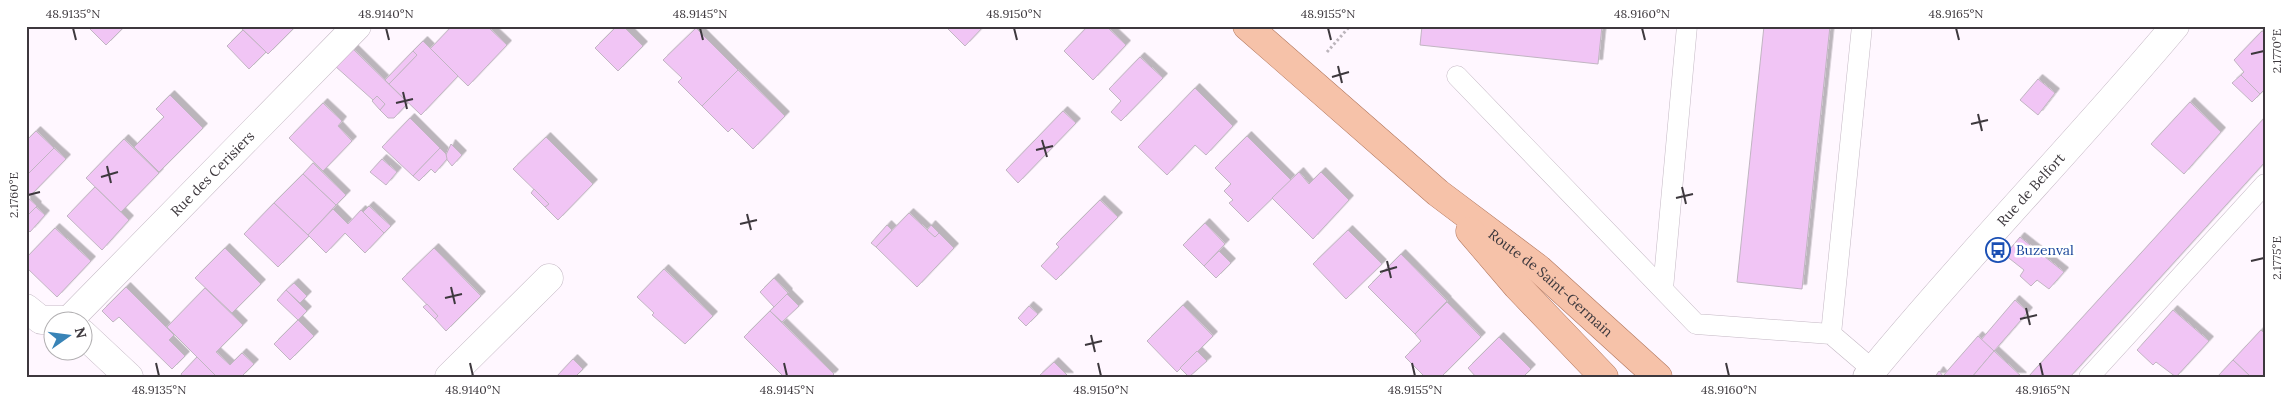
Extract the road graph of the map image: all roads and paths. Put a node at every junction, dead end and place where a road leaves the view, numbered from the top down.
1 (356, 26) edge
2 (1247, 26) edge
3 (1687, 26) edge
4 (1862, 26) edge
5 (2175, 26) edge
6 (1456, 76) dead end
7 (2265, 184) edge
8 (1438, 193) junction
9 (549, 278) dead end
10 (1663, 289) junction
11 (26, 308) edge
12 (79, 310) edge
13 (42, 320) edge
14 (1830, 334) junction
15 (92, 342) edge
16 (1870, 373) edge
17 (129, 377) edge
18 (450, 377) edge
19 (1604, 377) edge
20 (1658, 377) edge
21 (2089, 377) edge

1 - 12 street, Rue des Cerisiers
2 - 8 main road, Route de Saint-Germain
3 - 10 lane
4 - 14 lane
5 - 16 street, Rue de Belfort
6 - 10 lane
7 - 21 lane
8 - 19 main road, Route de Saint-Germain
8 - 20 main road, Route de Saint-Germain
9 - 18 street
10 - 14 lane
11 - 13 street
14 - 16 lane
15 - 17 street

